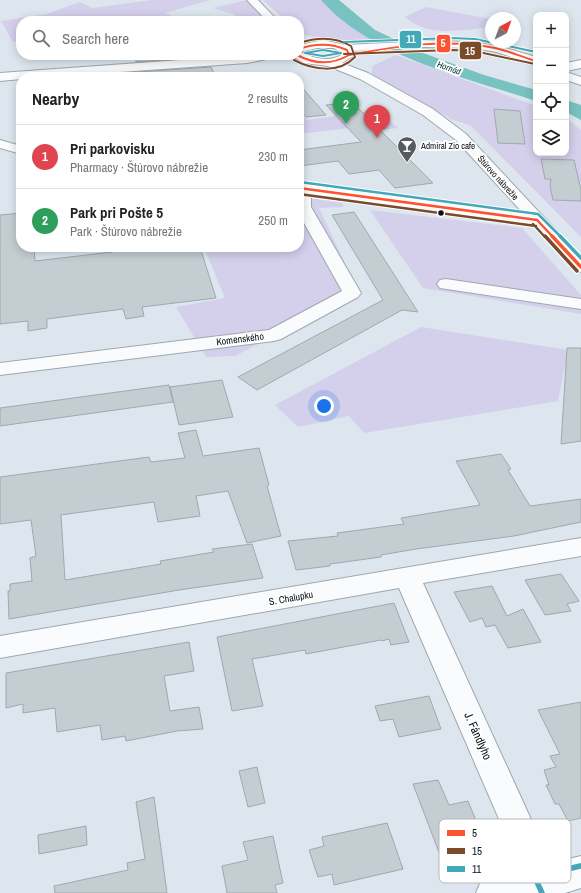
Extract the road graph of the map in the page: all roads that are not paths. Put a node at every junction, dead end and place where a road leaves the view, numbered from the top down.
1 (252, 0) edge
2 (268, 16) edge
3 (304, 47) edge
4 (509, 52) junction
5 (304, 53) edge
6 (346, 54) junction
7 (533, 57) edge
8 (225, 60) edge
9 (533, 60) edge
10 (329, 62) junction
11 (570, 67) edge
12 (66, 72) edge
13 (16, 76) edge
14 (364, 76) junction
15 (0, 77) edge
16 (581, 81) edge
17 (0, 144) edge
18 (16, 149) edge
19 (304, 188) edge
20 (304, 209) edge
21 (537, 220) junction
22 (581, 267) edge
23 (446, 284) dead end
24 (581, 304) edge
25 (0, 369) edge
26 (581, 547) edge
27 (409, 578) junction
28 (0, 647) edge
29 (515, 819) edge
30 (581, 872) edge
31 (571, 876) edge
32 (555, 883) edge
33 (546, 887) edge
34 (493, 893) edge

1 - 2 street
3 - 6 street
4 - 6 street
4 - 7 street
4 - 9 street
5 - 10 street
6 - 10 street
6 - 14 street
8 - 12 street
10 - 14 street
11 - 16 street
13 - 15 street
14 - 21 street, Štúrovo nábrežie
17 - 18 street
19 - 21 street
20 - 25 street, Komenského
21 - 22 street, Štúrovo nábrežie
23 - 24 street
26 - 27 street, S. Chalupku
27 - 28 street, S. Chalupku
27 - 29 street, J. Fándlyho
30 - 31 street
32 - 33 street
33 - 34 street

